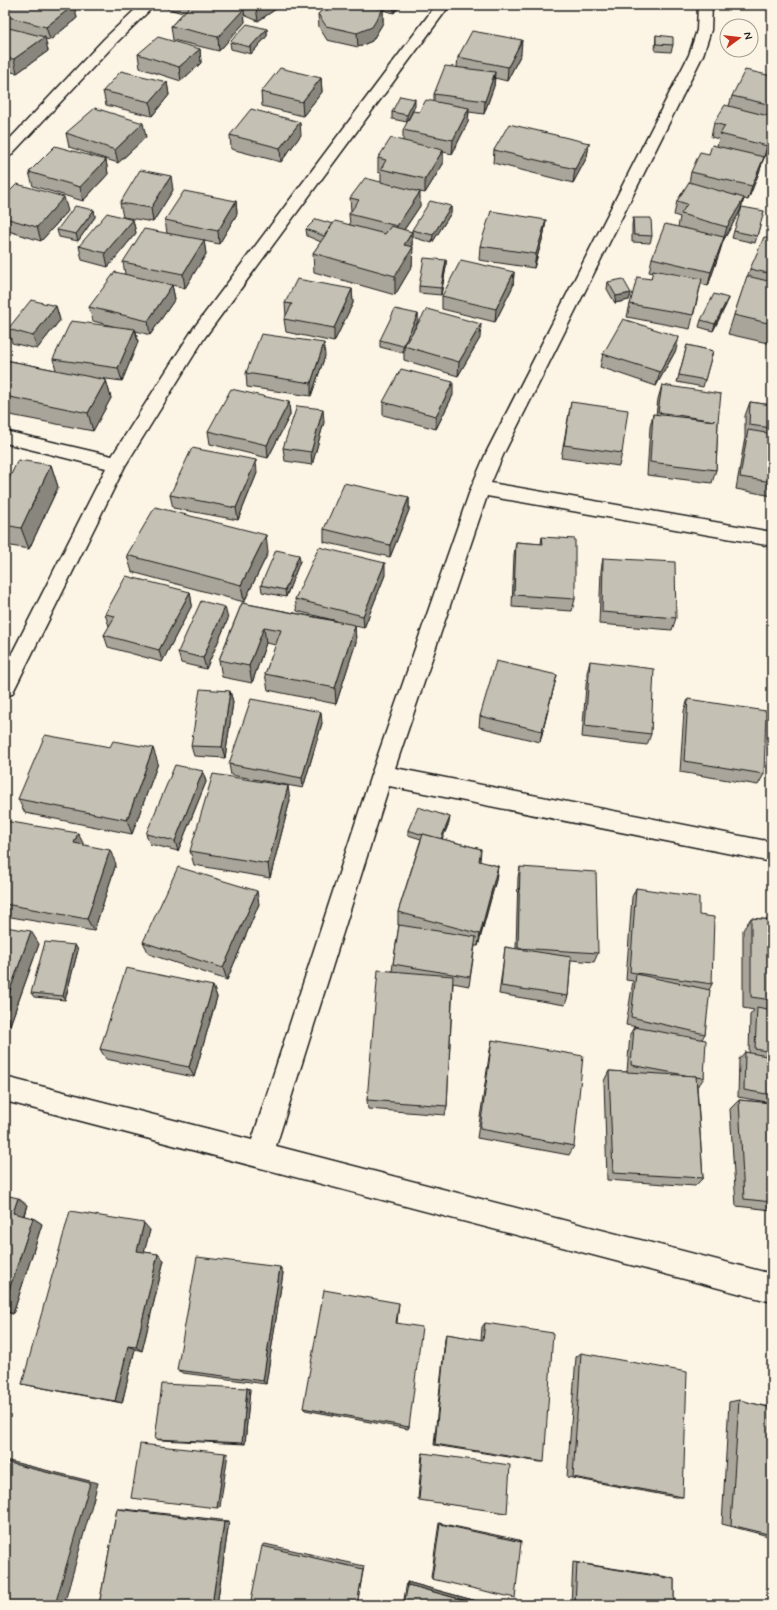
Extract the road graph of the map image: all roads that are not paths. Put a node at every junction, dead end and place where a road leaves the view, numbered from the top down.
1 (148, 5) edge
2 (443, 5) edge
3 (705, 5) edge
4 (5, 153) edge
5 (5, 437) edge
6 (118, 464) junction
7 (480, 488) junction
8 (772, 539) edge
9 (5, 688) edge
10 (382, 775) junction
11 (772, 852) edge
12 (5, 1090) edge
13 (260, 1156) junction
14 (772, 1288) edge

1 - 4 street
2 - 6 street
3 - 7 street
5 - 6 street
6 - 9 street
7 - 8 street
7 - 10 street
10 - 11 street
10 - 13 street
12 - 13 street
13 - 14 street

